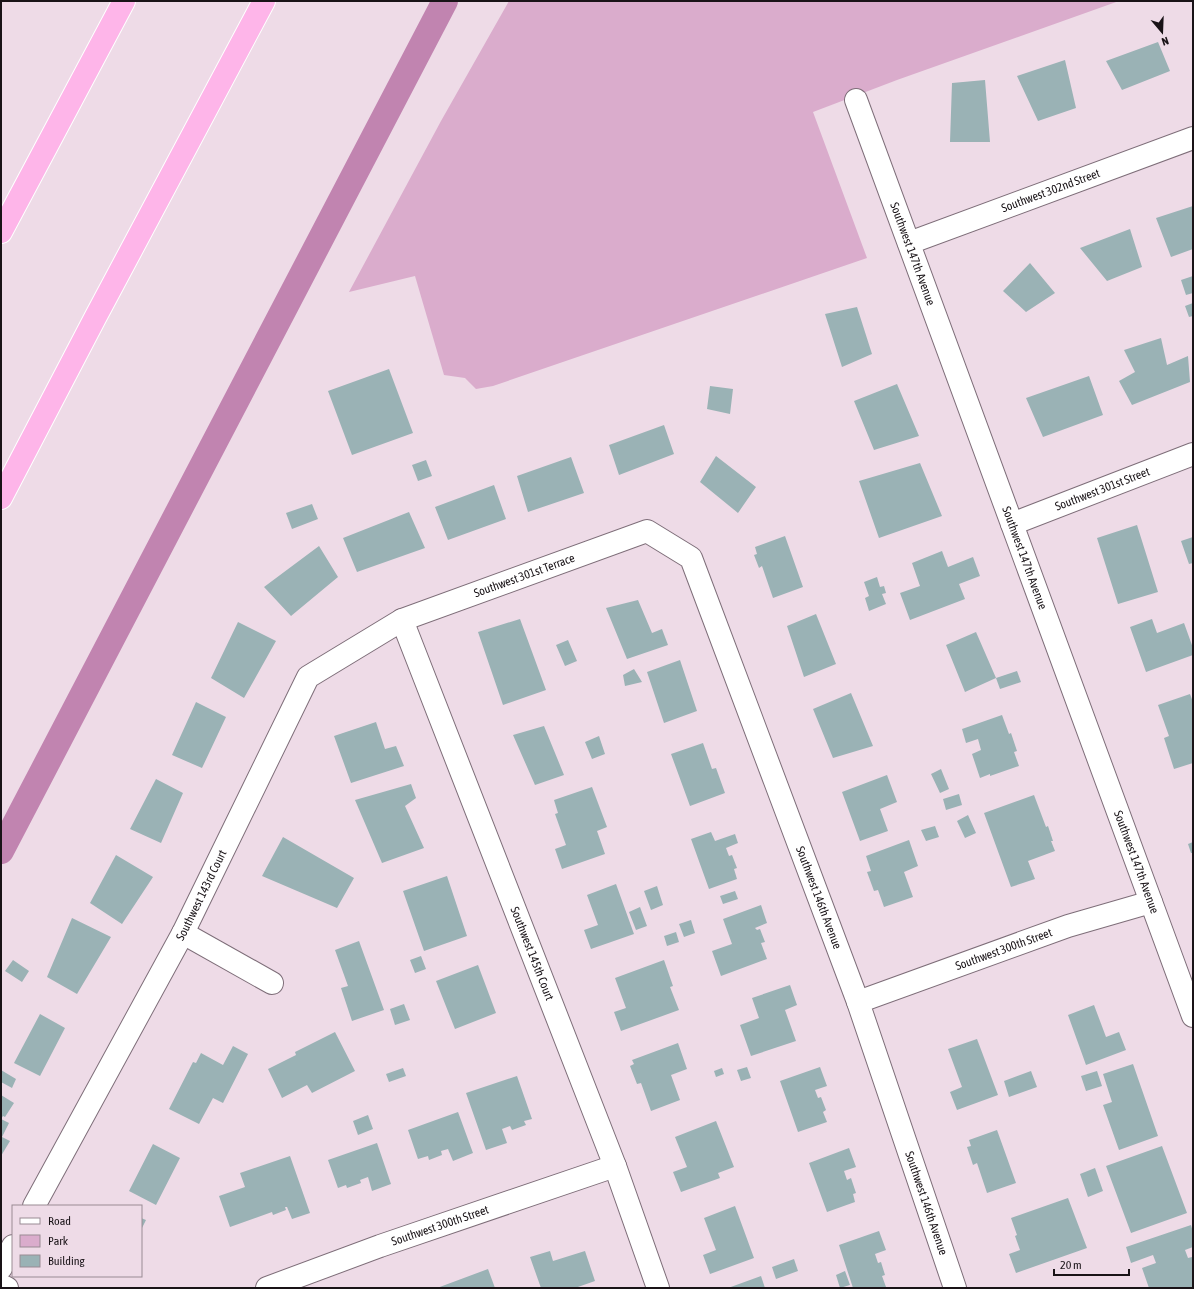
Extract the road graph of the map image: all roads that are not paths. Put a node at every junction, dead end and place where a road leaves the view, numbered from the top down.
1 (124, 1) edge
2 (264, 1) edge
3 (856, 100) dead end
4 (1193, 138) edge
5 (1, 232) edge
6 (909, 243) junction
7 (1193, 454) edge
8 (1, 498) edge
9 (1012, 524) junction
10 (647, 531) joint
11 (402, 620) junction
12 (1151, 902) junction
13 (183, 932) junction
14 (272, 983) dead end
15 (858, 1002) junction
16 (1193, 1016) edge
17 (615, 1166) junction
18 (35, 1205) edge
19 (12, 1248) edge
20 (1, 1268) edge
21 (1, 1285) edge
22 (7, 1288) edge
23 (267, 1288) edge
24 (658, 1288) edge
25 (955, 1288) edge

1 - 5 highway
2 - 8 highway
3 - 6 street, Southwest 147th Avenue
4 - 6 street, Southwest 302nd Street
6 - 9 street, Southwest 147th Avenue
7 - 9 street, Southwest 301st Street
9 - 12 street, Southwest 147th Avenue
10 - 11 street, Southwest 301st Terrace
10 - 15 street, Southwest 146th Avenue
11 - 13 street, Southwest 143rd Court
11 - 17 street, Southwest 145th Court
12 - 15 street, Southwest 300th Street
12 - 16 street, Southwest 147th Avenue
13 - 14 street
13 - 18 street, Southwest 143rd Court
15 - 25 street, Southwest 146th Avenue
17 - 23 street, Southwest 300th Street
17 - 24 street, Southwest 145th Court
19 - 20 street
21 - 22 street

